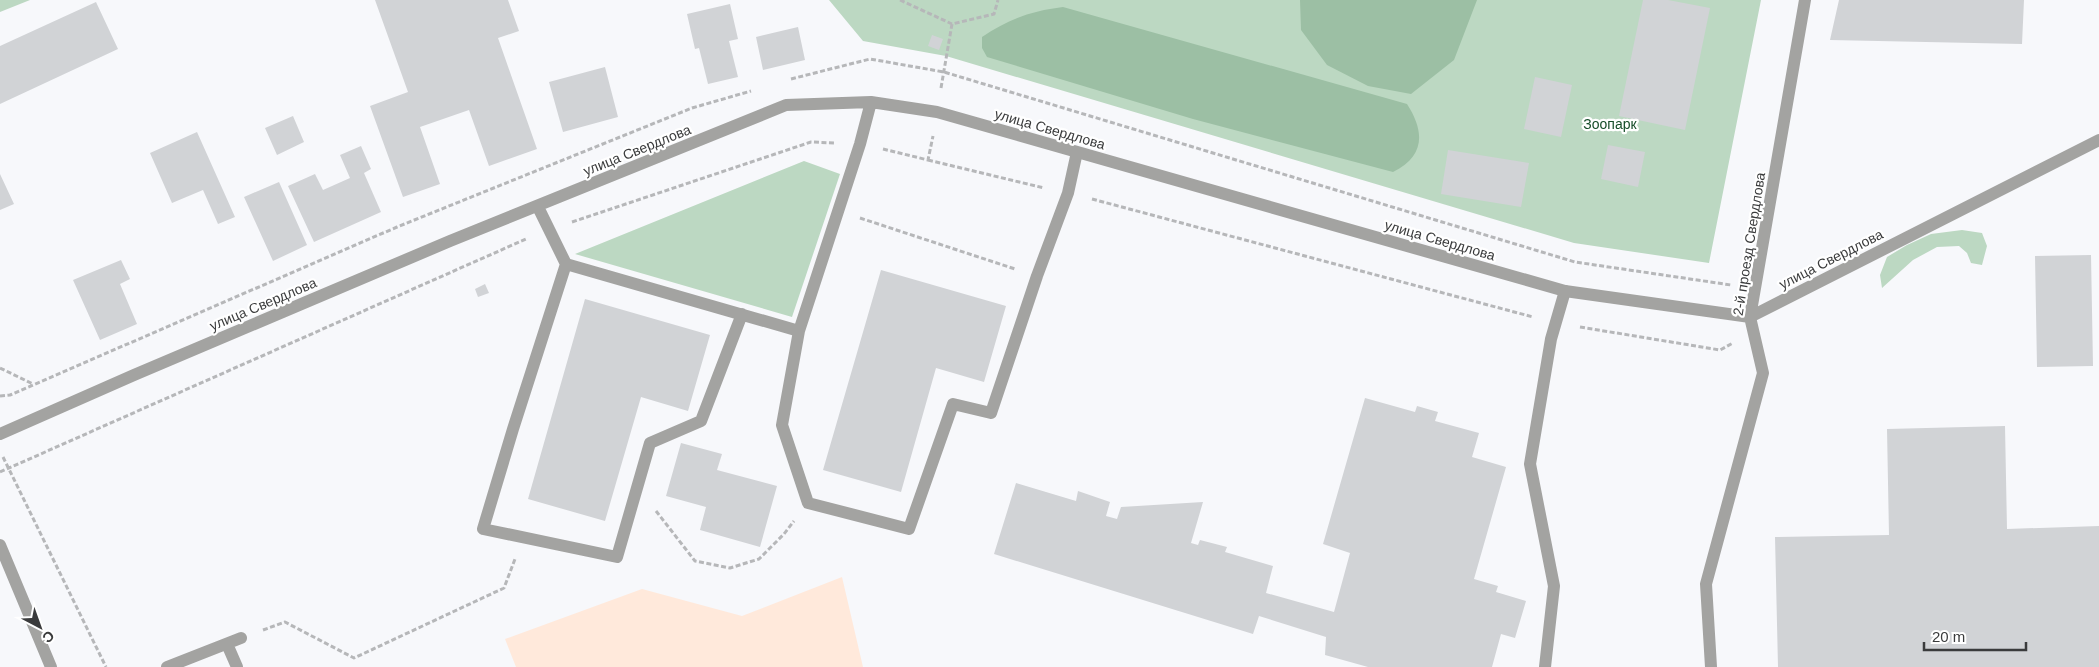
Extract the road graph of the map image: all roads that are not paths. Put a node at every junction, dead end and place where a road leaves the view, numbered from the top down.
1 (1805, 0) edge
2 (871, 102) junction
3 (2099, 140) edge
4 (1077, 152) junction
5 (538, 207) junction
6 (566, 264) junction
7 (1565, 291) junction
8 (742, 314) junction
9 (1750, 317) junction
10 (799, 331) junction
11 (0, 434) edge
12 (0, 546) edge
13 (241, 638) road end
14 (226, 644) junction
15 (51, 667) edge
16 (167, 667) edge
17 (237, 667) edge
18 (1545, 667) edge
19 (1711, 667) edge

1 - 9 street, 2-й проезд Свердлова
2 - 4 street, улица Свердлова
2 - 5 street, улица Свердлова
2 - 10 street
3 - 9 street, улица Свердлова
4 - 7 street, улица Свердлова
4 - 10 street
5 - 6 street
5 - 11 street, улица Свердлова
6 - 8 street
6 - 8 street
7 - 9 street, улица Свердлова
7 - 18 street
8 - 10 street
9 - 19 street, 2-й проезд Свердлова
12 - 15 street
13 - 14 street
14 - 16 street
14 - 17 street

